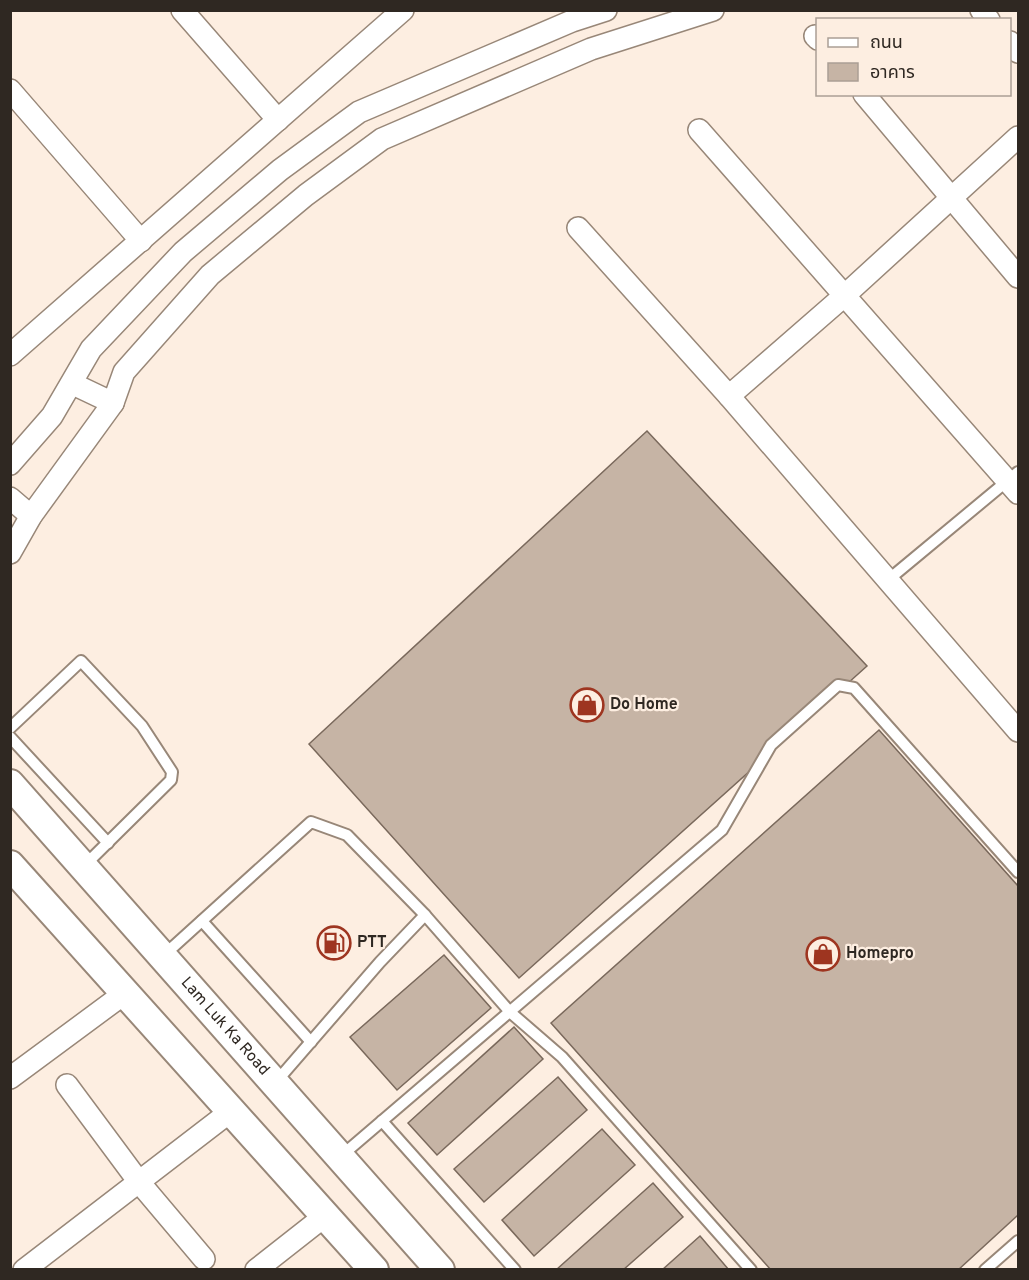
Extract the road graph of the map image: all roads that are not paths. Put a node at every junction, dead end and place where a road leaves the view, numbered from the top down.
1 (182, 10) edge
2 (403, 10) edge
3 (606, 10) edge
4 (712, 10) edge
5 (519, 42) junction
6 (535, 72) junction
7 (10, 90) edge
8 (866, 96) edge
9 (278, 120) junction
10 (699, 130) dead end
11 (1018, 137) edge
12 (950, 197) junction
13 (578, 228) dead end
14 (141, 241) junction
15 (1018, 277) edge
16 (844, 296) junction
17 (10, 355) edge
18 (73, 384) junction
19 (729, 396) junction
20 (113, 403) junction
21 (10, 464) edge
22 (1015, 482) edge
23 (10, 498) edge
24 (31, 516) junction
25 (10, 553) edge
26 (888, 580) junction
27 (10, 728) edge
28 (1018, 731) edge
29 (10, 737) edge
30 (10, 784) edge
31 (108, 843) junction
32 (10, 866) edge
33 (84, 867) junction
34 (1018, 873) edge
35 (425, 915) junction
36 (202, 921) junction
37 (163, 956) junction
38 (125, 993) junction
39 (510, 1012) junction
40 (310, 1042) junction
41 (10, 1077) edge
42 (275, 1083) junction
43 (67, 1085) dead end
44 (231, 1112) junction
45 (382, 1120) junction
46 (340, 1158) junction
47 (139, 1182) junction
48 (326, 1215) junction
49 (1018, 1241) edge
50 (204, 1259) dead end
51 (24, 1269) edge
52 (256, 1269) edge
53 (374, 1269) edge
54 (440, 1269) edge
55 (515, 1269) edge
56 (751, 1269) edge
57 (984, 1269) edge

1 - 9 street
2 - 9 street
3 - 5 street
4 - 6 street
5 - 6 street
5 - 18 street
6 - 20 street
7 - 14 street
8 - 12 street
9 - 14 street
10 - 16 street
11 - 12 street
12 - 15 street
12 - 16 street
13 - 19 street
14 - 17 street
16 - 19 street
16 - 22 street
18 - 20 street
18 - 21 street
19 - 26 street
20 - 24 street
22 - 26 lane
23 - 24 street
24 - 25 street
26 - 28 street
27 - 31 lane
29 - 31 lane
30 - 33 main road, Lam Luk Ka Road
31 - 33 lane
32 - 38 main road
33 - 37 main road, Lam Luk Ka Road
34 - 39 lane
35 - 36 lane
35 - 39 lane
35 - 40 lane
36 - 37 lane
36 - 40 lane
37 - 42 main road, Lam Luk Ka Road
38 - 41 street
38 - 44 main road
39 - 45 lane
39 - 56 lane
40 - 42 lane
42 - 46 main road, Lam Luk Ka Road
43 - 47 street
44 - 47 street
44 - 48 main road
45 - 46 lane
45 - 55 lane
46 - 54 main road, Lam Luk Ka Road
47 - 50 street
47 - 51 street
48 - 52 street
48 - 53 main road
49 - 57 lane

